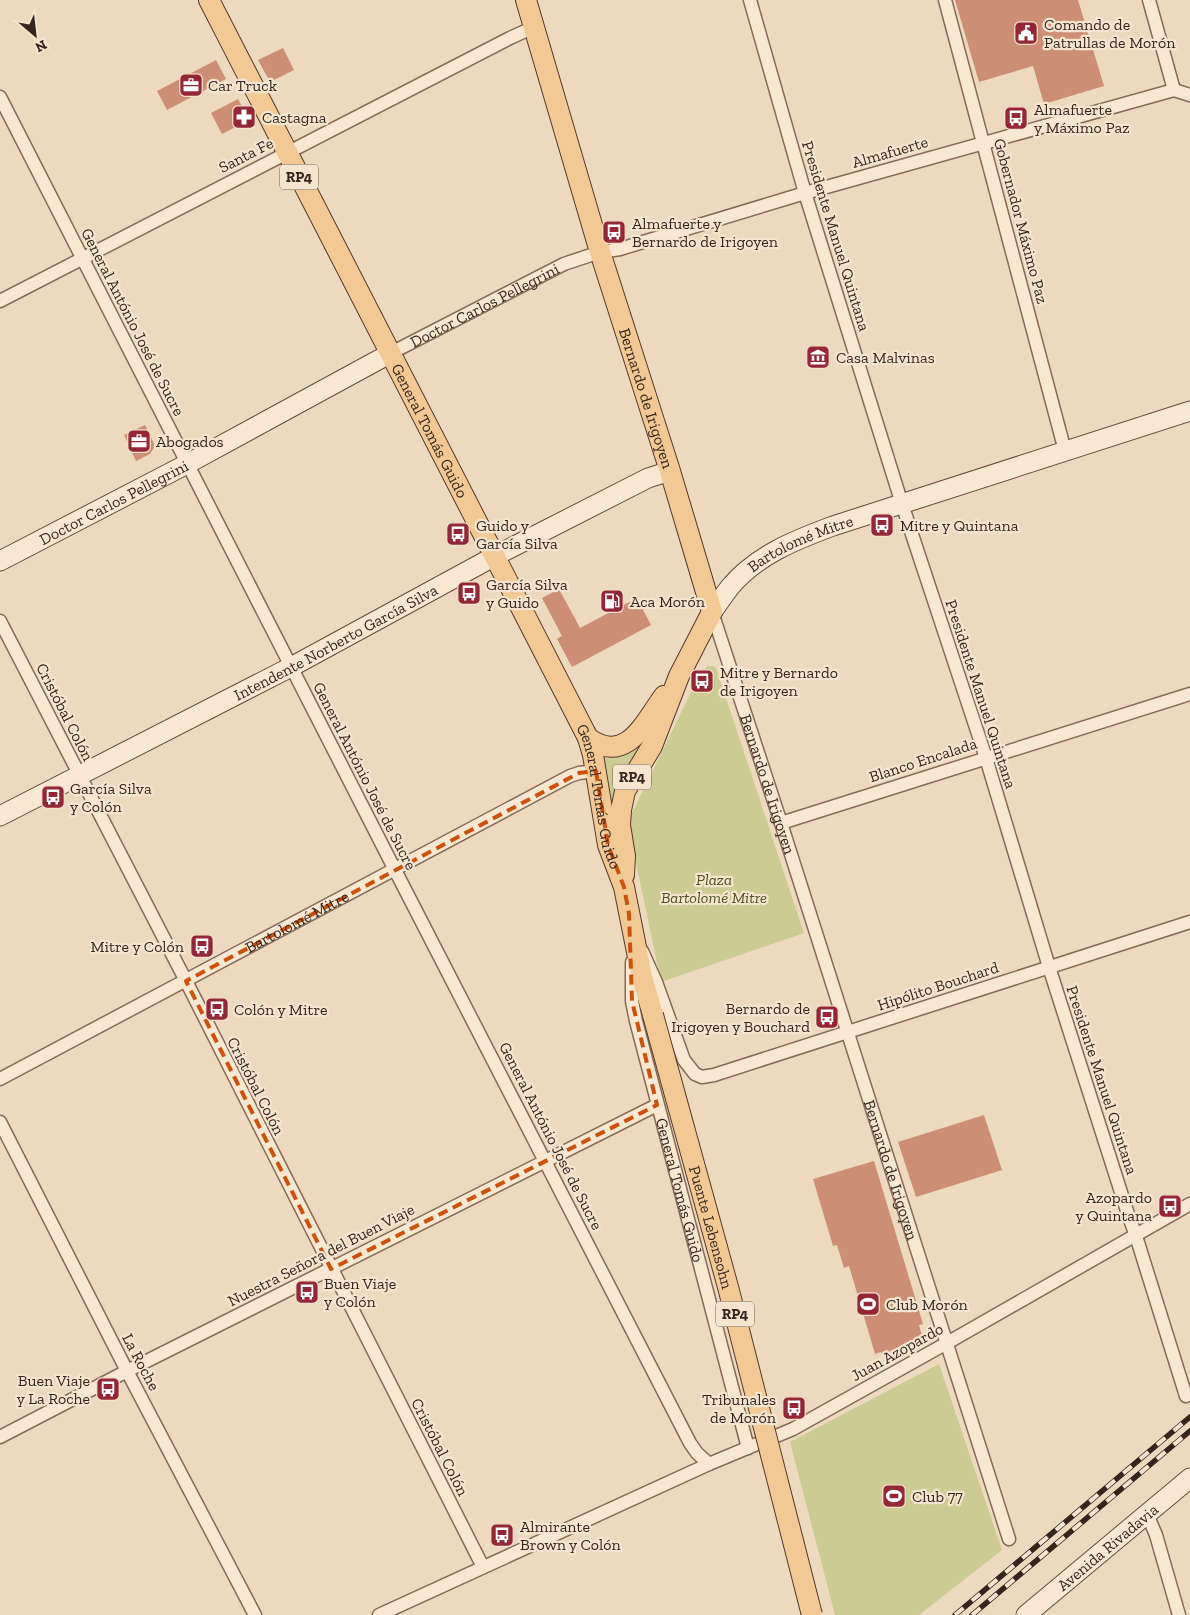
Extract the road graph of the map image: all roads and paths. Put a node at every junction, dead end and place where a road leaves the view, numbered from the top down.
1 (209, 0) edge
2 (526, 0) edge
3 (750, 0) edge
4 (945, 0) edge
5 (1149, 0) edge
6 (534, 27) junction
7 (1174, 90) junction
8 (1190, 95) edge
9 (0, 97) edge
10 (984, 143) junction
11 (287, 152) junction
12 (805, 193) junction
13 (600, 252) junction
14 (82, 258) junction
15 (0, 301) edge
16 (391, 353) junction
17 (1190, 411) edge
18 (1065, 451) junction
19 (187, 464) junction
20 (670, 470) junction
21 (902, 504) junction
22 (495, 556) junction
23 (0, 561) edge
24 (712, 612) junction
25 (0, 621) edge
26 (291, 667) junction
27 (679, 676) junction
28 (1190, 694) edge
29 (588, 738) junction
30 (986, 758) junction
31 (596, 771) junction
32 (79, 775) junction
33 (0, 816) edge
34 (781, 823) junction
35 (395, 870) junction
36 (624, 887) junction
37 (1190, 922) edge
38 (632, 930) junction
39 (1049, 967) junction
40 (186, 981) junction
41 (653, 1015) joint
42 (847, 1032) junction
43 (695, 1074) joint
44 (0, 1079) edge
45 (657, 1105) junction
46 (0, 1122) edge
47 (545, 1160) junction
48 (1190, 1204) edge
49 (1136, 1236) junction
50 (331, 1269) junction
51 (947, 1343) junction
52 (127, 1371) junction
53 (1186, 1396) dead end
54 (0, 1436) edge
55 (756, 1444) junction
56 (709, 1464) junction
57 (1187, 1484) edge
58 (1147, 1514) junction
59 (1009, 1539) dead end
60 (483, 1567) junction
61 (255, 1615) edge
62 (380, 1615) edge
63 (810, 1615) edge
64 (1026, 1615) edge
65 (1179, 1615) edge

1 - 11 main road, General Tomás Guido / RP4
2 - 6 main road, Bernardo de Irigoyen
3 - 12 street, Presidente Manuel Quintana
4 - 10 street, Gobernador Máximo Paz
5 - 7 street
6 - 11 street, Santa Fe
6 - 13 main road, Bernardo de Irigoyen
7 - 8 street
7 - 10 street, Almafuerte
9 - 14 street, General António José de Sucre
10 - 12 street, Almafuerte
10 - 18 street, Gobernador Máximo Paz
11 - 14 street, Santa Fe
11 - 16 main road, General Tomás Guido / RP4
12 - 13 street, Almafuerte
12 - 21 street, Presidente Manuel Quintana
13 - 16 street, Doctor Carlos Pellegrini
13 - 20 main road, Bernardo de Irigoyen
14 - 15 street, Santa Fe
14 - 19 street, General António José de Sucre
16 - 19 street, Doctor Carlos Pellegrini
16 - 22 main road, General Tomás Guido / RP4
17 - 18 street, Bartolomé Mitre
18 - 21 street, Bartolomé Mitre
19 - 23 street, Doctor Carlos Pellegrini
19 - 26 street, General António José de Sucre
20 - 22 street, Intendente Norberto García Silva
20 - 24 main road, Bernardo de Irigoyen
21 - 24 street, Bartolomé Mitre
21 - 30 street, Presidente Manuel Quintana
22 - 26 street, Intendente Norberto García Silva
22 - 29 main road, General Tomás Guido / RP4
24 - 27 main road, Bartolomé Mitre / RP4
24 - 34 street, Bernardo de Irigoyen
25 - 32 street, Cristóbal Colón
26 - 32 street, Intendente Norberto García Silva
26 - 35 street, General António José de Sucre
27 - 29 main road
27 - 36 main road, Bartolomé Mitre / RP4
28 - 30 street, Blanco Encalada
29 - 31 main road, General Tomás Guido / RP4
30 - 34 street, Blanco Encalada
30 - 39 street, Presidente Manuel Quintana
31 - 35 street, Bartolomé Mitre
31 - 36 main road, General Tomás Guido / RP4
32 - 33 street, Intendente Norberto García Silva
32 - 40 street, Cristóbal Colón
34 - 42 street, Bernardo de Irigoyen
35 - 40 street, Bartolomé Mitre
35 - 47 street, General António José de Sucre
36 - 38 main road, General Tomás Guido / RP4
37 - 39 street, Hipólito Bouchard
38 - 41 main road, General Tomás Guido / RP4
38 - 43 street, General Tomás Guido
38 - 45 street, General Tomás Guido
39 - 42 street, Hipólito Bouchard
39 - 49 street, Presidente Manuel Quintana
40 - 44 street, Bartolomé Mitre
40 - 50 street, Cristóbal Colón
41 - 63 main road, Puente Lebensohn / RP4, bridge
42 - 43 street, Hipólito Bouchard
42 - 51 street, Bernardo de Irigoyen
45 - 47 street, Nuestra Señora del Buen Viaje
45 - 55 street, General Tomás Guido
46 - 52 street, La Roche
47 - 50 street, Nuestra Señora del Buen Viaje
47 - 56 street, General António José de Sucre
48 - 49 street, Juan Azopardo
49 - 51 street, Juan Azopardo
49 - 53 street, Presidente Manuel Quintana
50 - 52 street, Nuestra Señora del Buen Viaje
50 - 60 street, Cristóbal Colón
51 - 55 street, Juan Azopardo
51 - 59 street, Bernardo de Irigoyen
52 - 54 street, Nuestra Señora del Buen Viaje
52 - 61 street, La Roche
55 - 56 street, Juan Azopardo
55 - 63 street
56 - 60 street, Juan Azopardo
57 - 58 street, Avenida Rivadavia
58 - 64 street, Avenida Rivadavia
58 - 65 street
60 - 62 street, Juan Azopardo

